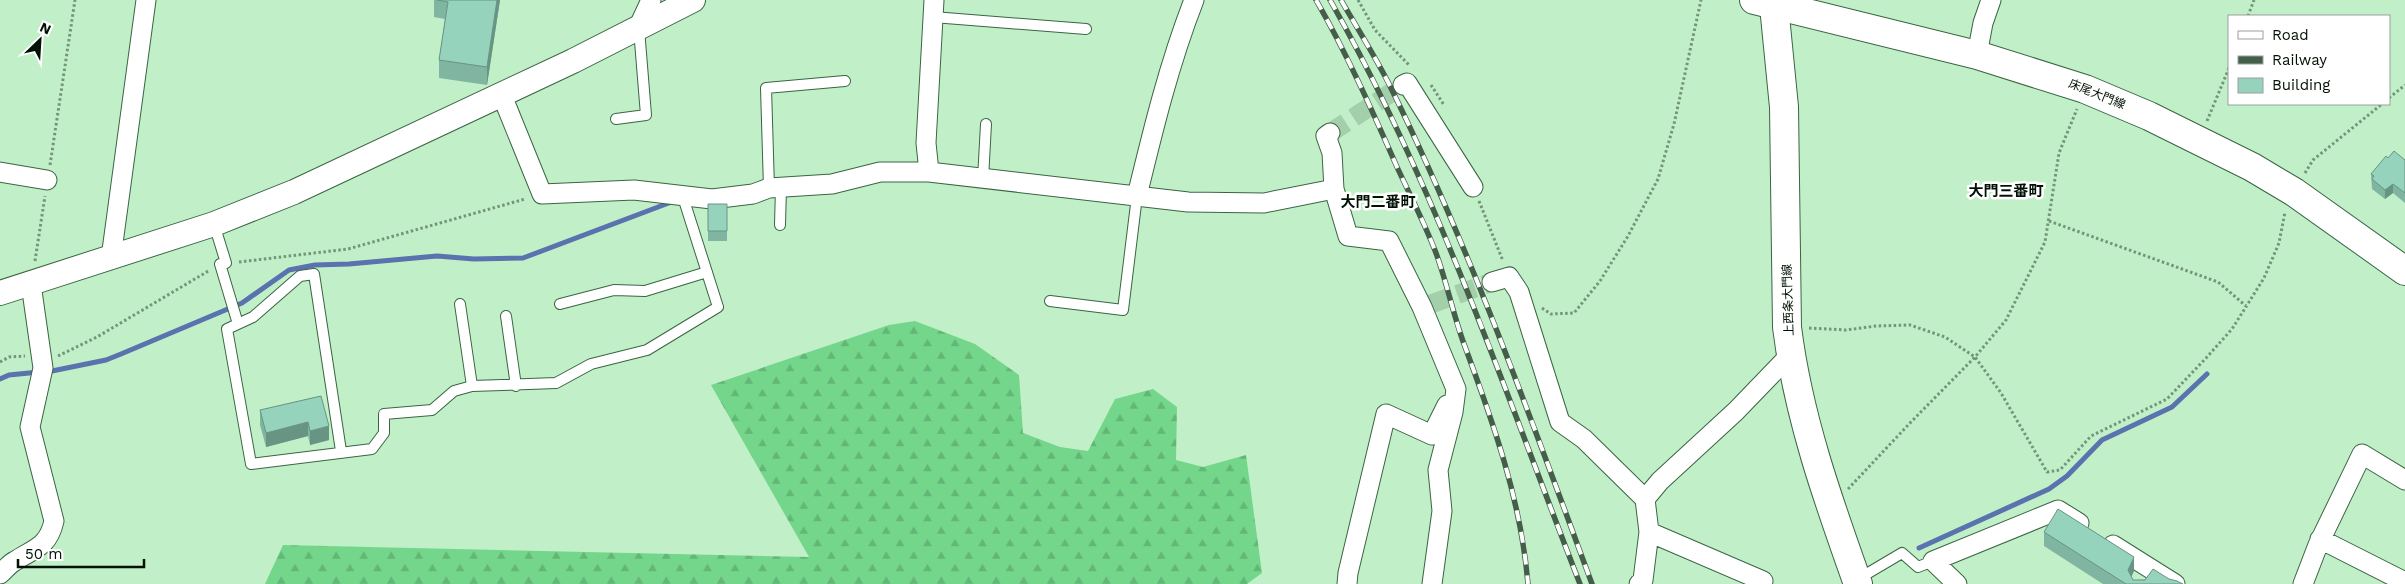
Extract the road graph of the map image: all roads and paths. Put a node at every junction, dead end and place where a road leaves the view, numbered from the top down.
1 (76, 0) edge
2 (146, 0) edge
3 (651, 0) edge
4 (693, 0) edge
5 (1194, 0) edge
6 (1701, 0) edge
7 (1991, 0) edge
8 (2254, 0) edge
9 (1768, 2) edge
10 (934, 9) edge
11 (2248, 15) edge
12 (638, 28) junction
13 (1086, 29) dead end
14 (1977, 55) junction
15 (2228, 70) edge
16 (845, 82) dead end
17 (1403, 85) dead end
18 (2405, 85) edge
19 (2085, 88) junction
20 (501, 93) junction
21 (2390, 97) edge
22 (2381, 105) edge
23 (616, 119) dead end
24 (986, 124) dead end
25 (1330, 133) dead end
26 (2200, 140) junction
27 (0, 172) edge
28 (929, 172) junction
29 (983, 179) junction
30 (47, 180) junction
31 (775, 187) junction
32 (1473, 187) joint
33 (1334, 189) junction
34 (2294, 192) junction
35 (542, 194) junction
36 (682, 194) junction
37 (1137, 196) junction
38 (2049, 221) junction
39 (214, 224) junction
40 (780, 225) dead end
41 (111, 258) junction
42 (223, 264) junction
43 (2405, 271) edge
44 (707, 272) junction
45 (31, 284) junction
46 (1506, 284) junction
47 (3, 288) edge
48 (1050, 301) dead end
49 (460, 304) dead end
50 (560, 304) dead end
51 (2246, 306) junction
52 (506, 316) dead end
53 (238, 324) junction
54 (1787, 328) junction
55 (1791, 354) junction
56 (42, 356) junction
57 (1975, 357) junction
58 (0, 362) edge
59 (472, 386) junction
60 (516, 386) junction
61 (1456, 389) junction
62 (341, 451) junction
63 (2405, 480) edge
64 (1645, 499) junction
65 (1831, 508) junction
66 (1649, 532) junction
67 (2320, 540) junction
68 (1933, 561) junction
69 (2149, 568) junction
70 (0, 574) edge
71 (1858, 582) edge
72 (2405, 582) edge
73 (1644, 583) edge
74 (1347, 584) edge
75 (1432, 584) edge
76 (1762, 584) edge
77 (1957, 584) edge
78 (2139, 584) edge
79 (2175, 584) edge
80 (2303, 584) edge

1 - 30 path
2 - 41 street
3 - 12 street
4 - 12 street
5 - 37 street
6 - 46 path
7 - 14 street
8 - 11 path
9 - 14 main road, 床尾大門線
9 - 54 main road, 上西条大門線
10 - 13 lane
10 - 28 street
12 - 20 street
12 - 23 lane
14 - 19 main road, 床尾大門線
15 - 26 path
16 - 31 lane
17 - 32 street
18 - 21 path
19 - 26 main road, 床尾大門線
19 - 38 path
20 - 35 street
20 - 39 street
22 - 34 path
24 - 29 lane
25 - 33 street
26 - 34 main road, 床尾大門線
27 - 30 street
28 - 29 street
28 - 31 street
29 - 37 street
30 - 45 path
31 - 36 street
31 - 40 lane
32 - 46 path
33 - 37 street
33 - 61 street
34 - 43 main road, 床尾大門線
34 - 51 path
35 - 36 street
35 - 42 path
36 - 44 lane
37 - 48 lane
38 - 51 path
38 - 57 path
39 - 41 street
39 - 42 lane
41 - 45 street
42 - 53 lane
42 - 56 path
44 - 50 lane
44 - 60 lane
45 - 47 street
45 - 56 street
46 - 64 street
49 - 59 lane
51 - 57 path
52 - 60 lane
53 - 62 lane
53 - 62 lane
54 - 55 main road, 上西条大門線
54 - 57 path
55 - 64 street
55 - 65 main road, 上西条大門線
56 - 58 path
56 - 70 street
57 - 65 path
59 - 60 lane
59 - 62 lane
61 - 74 street
61 - 75 street
63 - 67 street
64 - 66 street
65 - 71 main road, 上西条大門線
66 - 73 street
66 - 76 street
67 - 72 street
67 - 80 street
68 - 69 street
68 - 71 lane
68 - 77 street
69 - 78 street
69 - 79 street

